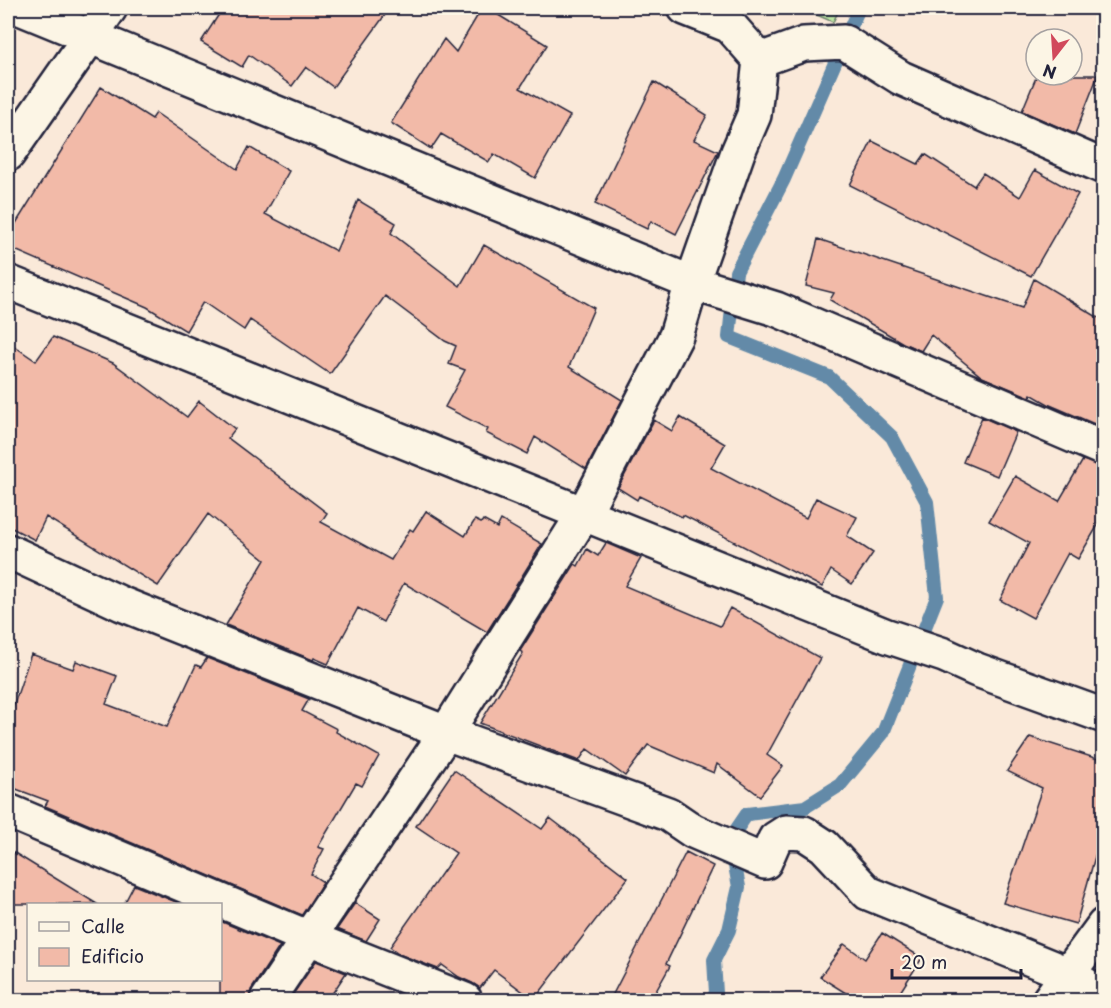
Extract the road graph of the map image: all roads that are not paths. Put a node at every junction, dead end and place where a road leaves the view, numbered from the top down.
1 (20, 8) edge
2 (110, 8) edge
3 (685, 8) edge
4 (90, 36) junction
5 (760, 60) junction
6 (8, 154) edge
7 (1104, 167) edge
8 (8, 282) edge
9 (701, 286) junction
10 (1104, 449) edge
11 (583, 515) junction
12 (8, 551) edge
13 (1104, 716) edge
14 (446, 733) junction
15 (8, 811) edge
16 (1104, 925) edge
17 (309, 938) junction
18 (1068, 974) junction
19 (1104, 996) edge
20 (267, 1000) edge
21 (465, 1000) edge
22 (1049, 1000) edge

1 - 4 street
2 - 4 street
3 - 5 street
4 - 6 street
4 - 9 street
5 - 7 street
5 - 9 street
8 - 11 street
9 - 10 street
9 - 11 street
11 - 13 street
11 - 14 street
12 - 14 street
14 - 17 street
14 - 18 street
15 - 17 street
16 - 18 street
17 - 20 street
17 - 21 street
18 - 19 street
18 - 22 street

